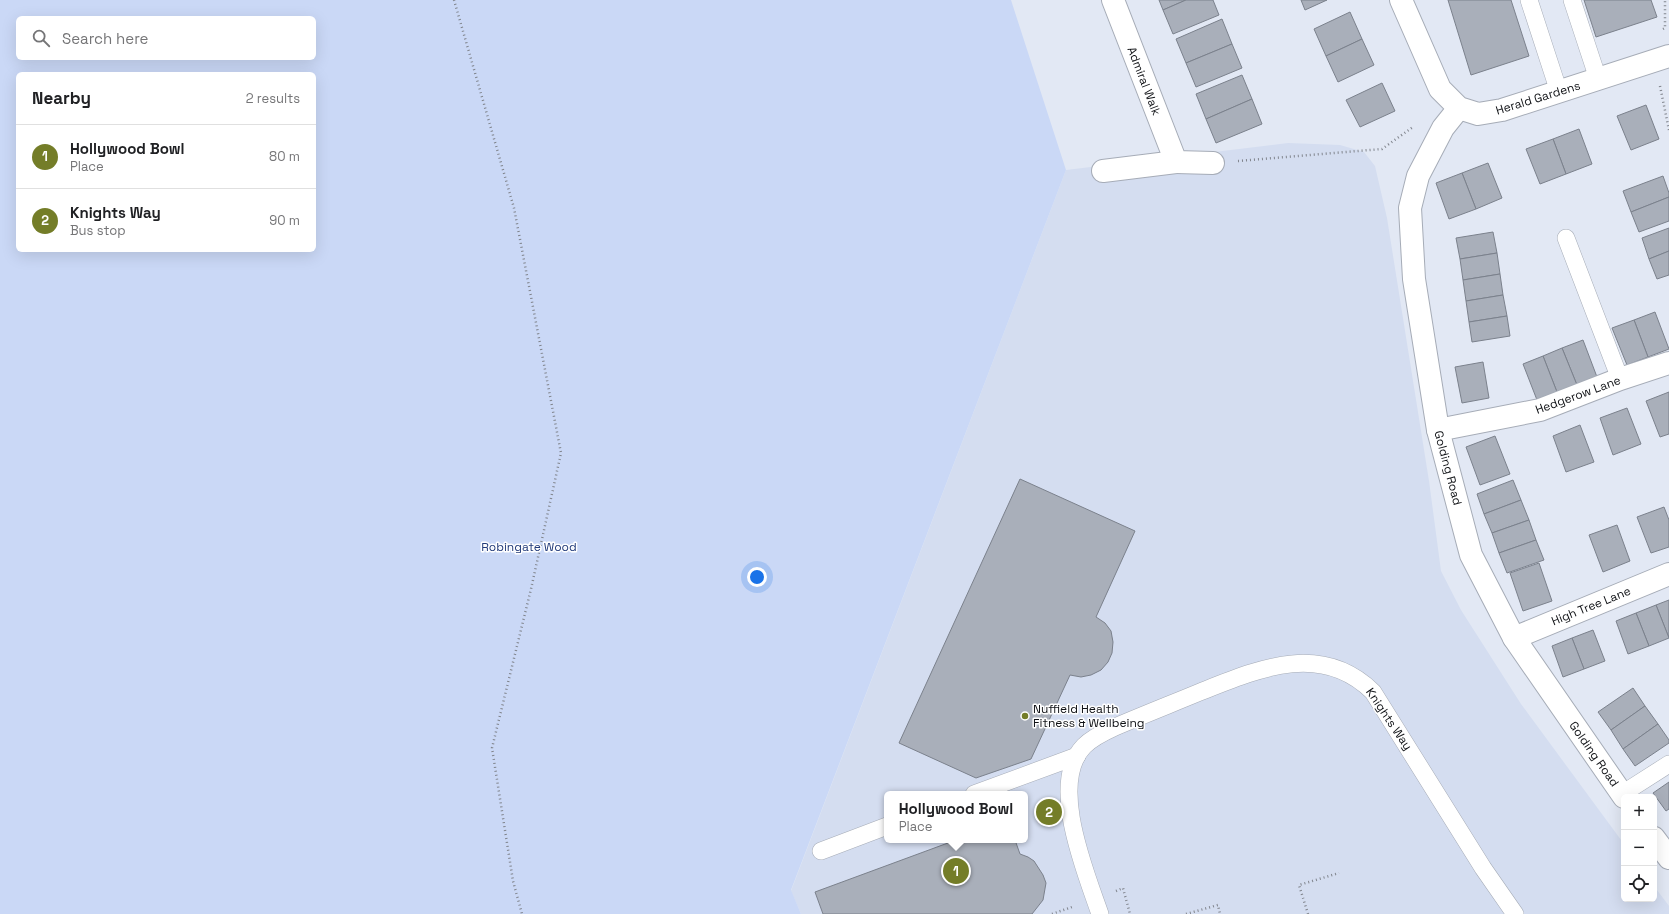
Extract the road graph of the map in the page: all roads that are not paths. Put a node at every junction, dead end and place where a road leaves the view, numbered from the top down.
1 (1113, 0) edge
2 (1401, 0) edge
3 (1529, 0) edge
4 (1572, 0) edge
5 (1669, 56) edge
6 (1598, 79) junction
7 (1559, 92) junction
8 (1459, 108) junction
9 (1176, 162) junction
10 (1213, 163) road end
11 (1103, 171) dead end
12 (1566, 238) dead end
13 (1669, 363) edge
14 (1620, 379) junction
15 (1438, 430) junction
16 (1669, 574) edge
17 (1514, 638) junction
18 (1077, 756) junction
19 (1669, 764) edge
20 (982, 791) edge
21 (1622, 794) edge
22 (1626, 794) edge
23 (884, 827) edge
24 (1657, 842) edge
25 (821, 851) dead end
26 (1669, 858) edge
27 (1100, 914) edge
28 (1516, 914) edge

1 - 9 street, Admiral Walk
2 - 8 street, Herald Gardens
3 - 7 lane
4 - 6 lane
5 - 6 street, Herald Gardens
6 - 7 street, Herald Gardens
7 - 8 street, Herald Gardens
8 - 15 street, Golding Road
9 - 10 street
9 - 11 street
12 - 14 lane
13 - 14 street, Hedgerow Lane
14 - 15 street, Hedgerow Lane
15 - 17 street, Golding Road
16 - 17 street, High Tree Lane
17 - 21 street, Golding Road
18 - 20 lane
18 - 27 lane, Knights Way
18 - 28 lane, Knights Way
19 - 22 lane
23 - 25 lane
24 - 26 street

